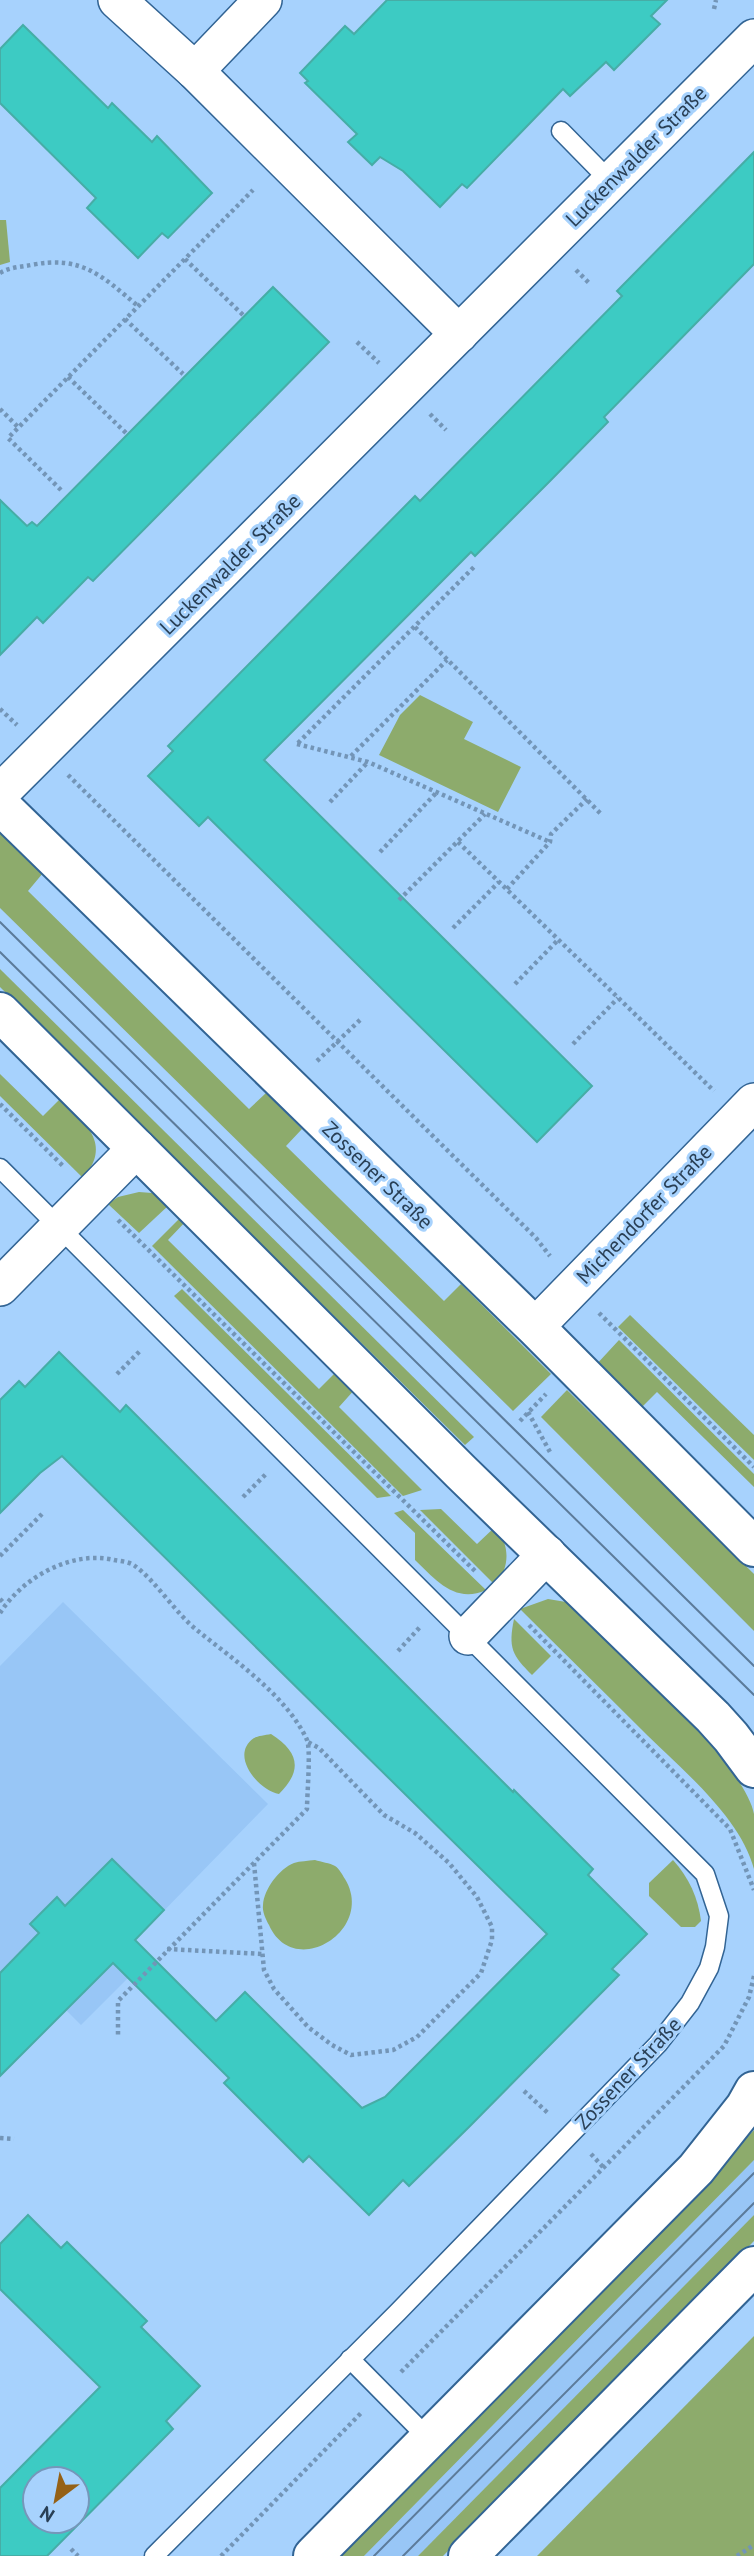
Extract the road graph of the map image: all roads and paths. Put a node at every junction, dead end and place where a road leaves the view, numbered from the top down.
1 (117, 0) edge
2 (263, 0) edge
3 (716, 0) edge
4 (714, 9) dead end
5 (754, 38) edge
6 (195, 71) junction
7 (561, 131) dead end
8 (611, 182) junction
9 (253, 190) dead end
10 (185, 259) junction
11 (0, 273) edge
12 (138, 306) junction
13 (243, 315) dead end
14 (125, 319) junction
15 (459, 334) junction
16 (183, 374) dead end
17 (68, 377) junction
18 (0, 409) edge
19 (18, 427) junction
20 (126, 433) dead end
21 (61, 490) dead end
22 (474, 567) dead end
23 (415, 627) junction
24 (447, 660) junction
25 (351, 757) junction
26 (368, 762) junction
27 (68, 775) dead end
28 (437, 792) junction
29 (0, 793) edge
30 (587, 799) junction
31 (330, 802) dead end
32 (0, 805) edge
33 (485, 814) junction
34 (601, 814) dead end
35 (458, 842) junction
36 (550, 842) junction
37 (380, 852) dead end
38 (499, 882) junction
39 (506, 889) junction
40 (399, 900) dead end
41 (453, 928) dead end
42 (558, 940) junction
43 (514, 984) dead end
44 (618, 998) junction
45 (0, 1012) edge
46 (360, 1020) dead end
47 (337, 1042) junction
48 (573, 1044) dead end
49 (289, 1089) junction
50 (715, 1091) dead end
51 (754, 1102) edge
52 (0, 1104) edge
53 (137, 1148) junction
54 (0, 1168) edge
55 (91, 1195) junction
56 (60, 1227) junction
57 (553, 1258) dead end
58 (0, 1287) edge
59 (592, 1306) dead end
60 (535, 1327) junction
61 (551, 1389) dead end
62 (528, 1412) junction
63 (520, 1421) dead end
64 (550, 1452) dead end
65 (754, 1466) edge
66 (42, 1514) dead end
67 (754, 1546) edge
68 (547, 1554) junction
69 (0, 1556) edge
70 (0, 1599) edge
71 (503, 1599) junction
72 (5, 1604) junction
73 (0, 1613) edge
74 (468, 1636) junction
75 (308, 1742) junction
76 (754, 1768) edge
77 (254, 1863) junction
78 (754, 1890) edge
79 (167, 1949) junction
80 (263, 1954) junction
81 (754, 1976) edge
82 (118, 2035) dead end
83 (754, 2091) edge
84 (0, 2138) edge
85 (14, 2139) dead end
86 (754, 2266) edge
87 (350, 2359) junction
88 (382, 2391) junction
89 (429, 2439) junction
90 (754, 2546) edge
91 (71, 2549) dead end
92 (78, 2556) edge
93 (154, 2556) edge
94 (221, 2556) edge
95 (313, 2556) edge
96 (468, 2556) edge
97 (737, 2556) edge

1 - 6 street
2 - 6 street
3 - 4 path
5 - 8 street, Luckenwalder Straße
6 - 15 street
7 - 8 lane
8 - 15 street, Luckenwalder Straße
9 - 10 path
10 - 12 path
10 - 13 path
11 - 12 path
12 - 14 path
14 - 16 path
14 - 17 path
15 - 29 street, Luckenwalder Straße
17 - 19 path
17 - 20 path
18 - 19 path
19 - 21 path
22 - 23 path
23 - 24 path
23 - 25 path
24 - 25 path
24 - 30 path
25 - 26 path
26 - 28 path
26 - 31 path
27 - 47 path
28 - 33 path
28 - 37 path
30 - 34 path
30 - 36 path
32 - 49 street, Zossener Straße
33 - 35 path
33 - 36 path
35 - 38 path
35 - 40 path
36 - 39 path
38 - 39 path
38 - 41 path
39 - 42 path
42 - 43 path
42 - 44 path
44 - 48 path
44 - 50 path
45 - 53 street
46 - 47 path
47 - 49 path
47 - 57 path
49 - 60 street, Zossener Straße
51 - 60 street, Michendorfer Straße
52 - 55 path
53 - 55 street
53 - 68 street
54 - 56 lane, Zossener Straße
55 - 56 street
55 - 71 path
56 - 58 street
56 - 74 lane, Zossener Straße
59 - 65 path
60 - 67 street, Zossener Straße
61 - 62 path
62 - 63 path
62 - 64 path
66 - 69 path
68 - 71 street
68 - 76 street
70 - 72 path
71 - 74 street
71 - 78 path
72 - 73 path
72 - 75 path
74 - 87 lane, Zossener Straße
75 - 77 path
75 - 80 path
77 - 79 path
77 - 80 path
79 - 80 path
79 - 82 path
81 - 88 path
83 - 89 street
84 - 85 path
86 - 96 street
87 - 88 lane
87 - 93 lane, Zossener Straße
88 - 89 lane
88 - 94 path
89 - 95 street
90 - 97 path
91 - 92 path

